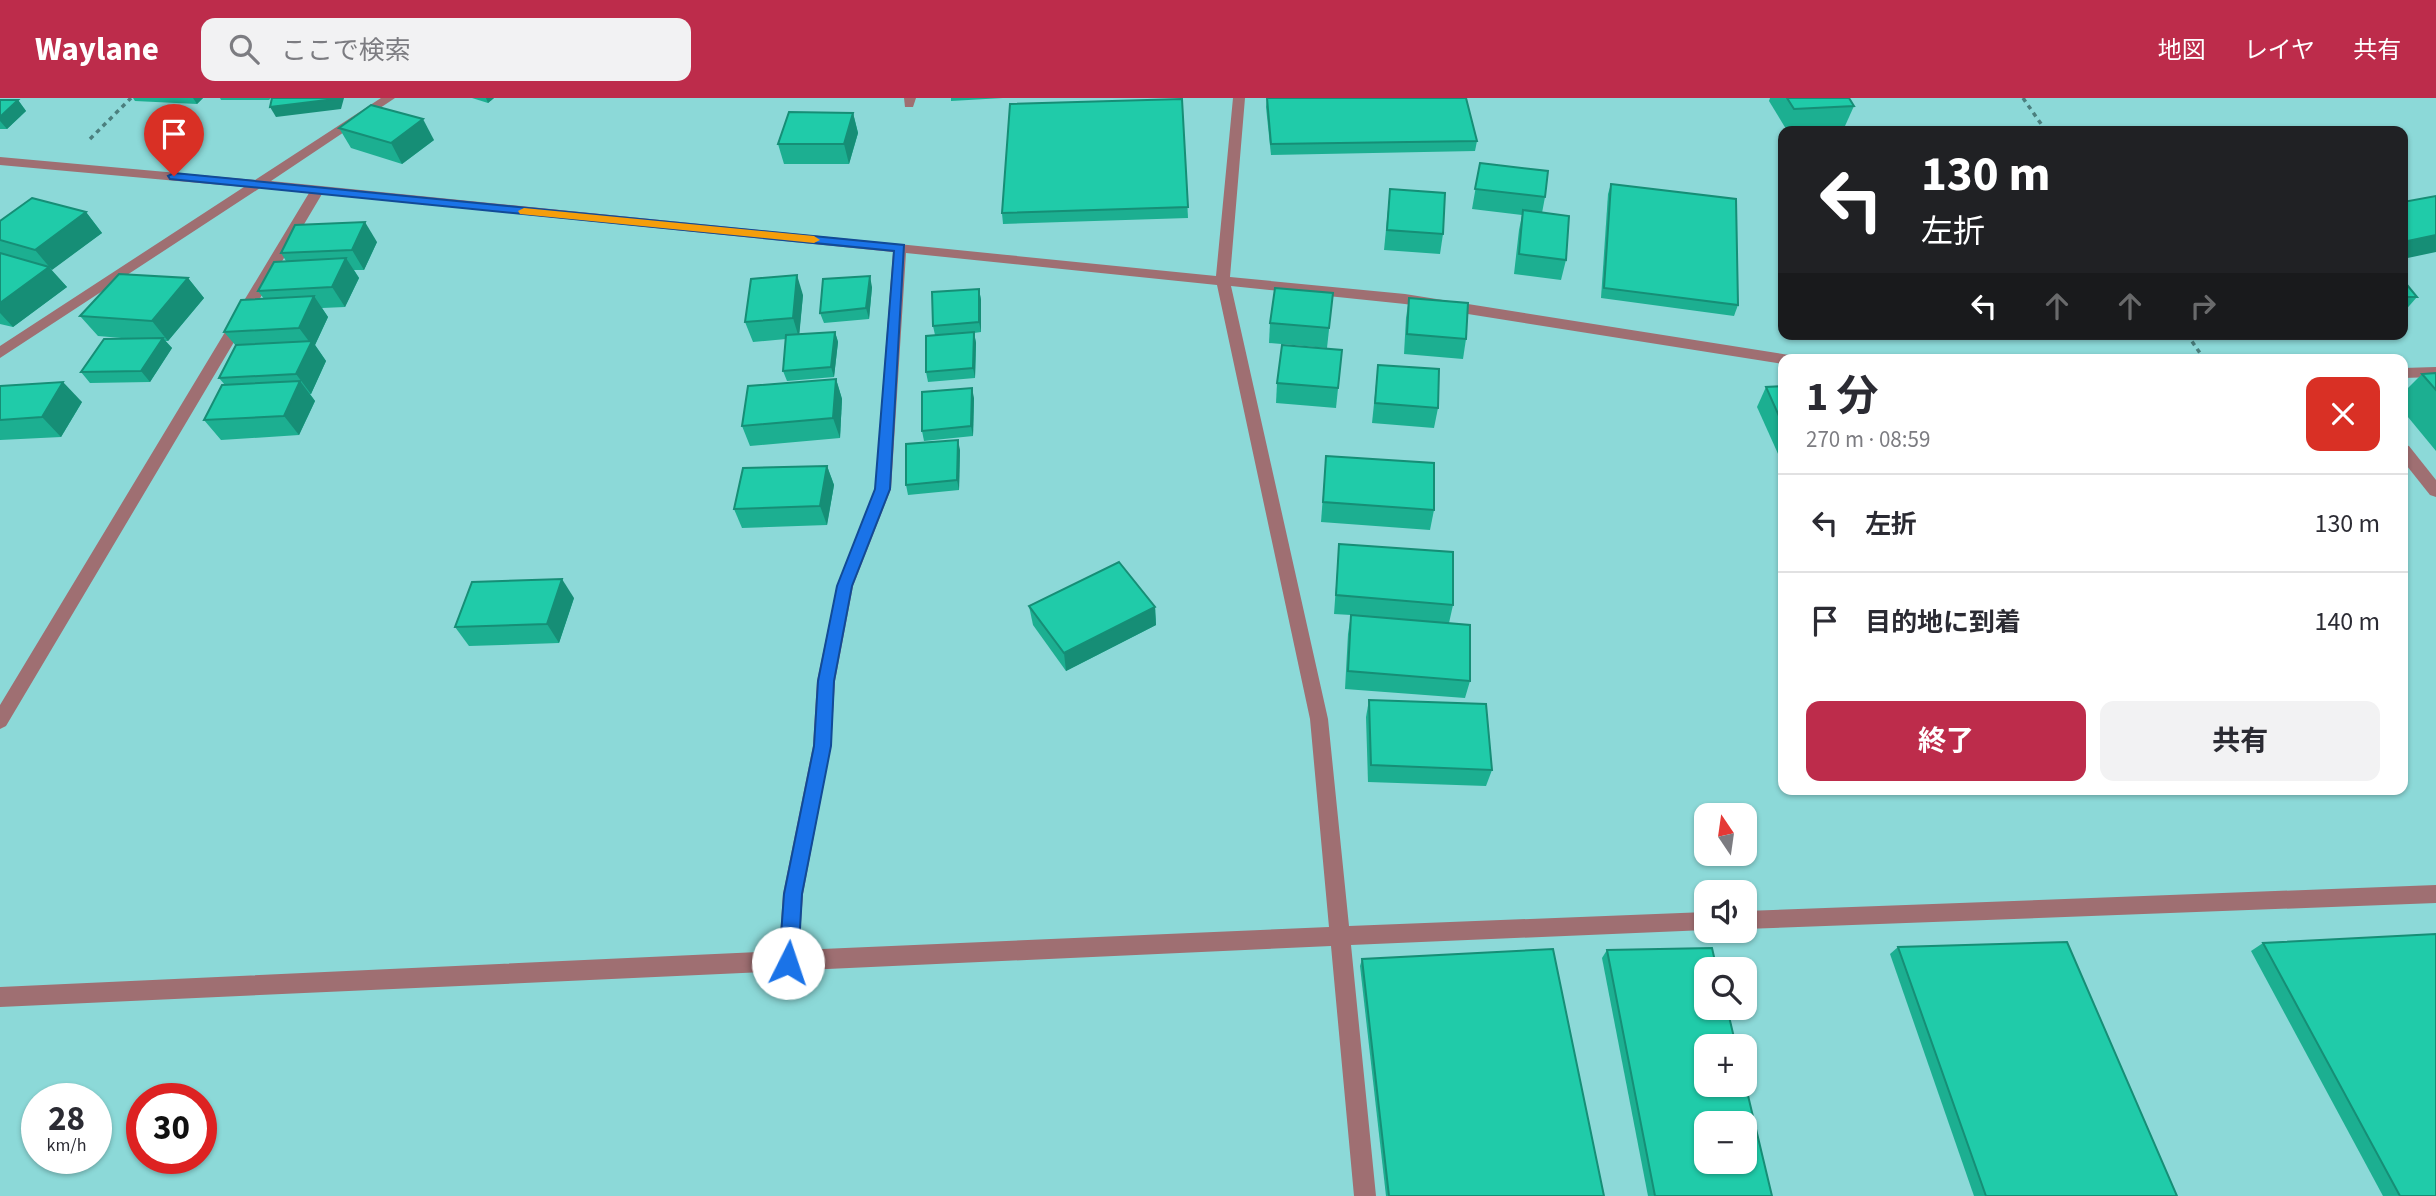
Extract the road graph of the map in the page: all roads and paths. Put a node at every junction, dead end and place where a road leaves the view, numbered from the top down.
1 (131, 98) edge
2 (389, 98) edge
3 (1239, 98) edge
4 (2023, 98) edge
5 (2043, 126) edge
6 (0, 161) edge
7 (63, 166) junction
8 (257, 184) junction
9 (317, 191) junction
10 (900, 248) junction
11 (1223, 280) junction
12 (0, 353) edge
13 (1778, 358) edge
14 (2436, 372) edge
15 (2408, 373) edge
16 (2408, 456) edge
17 (2436, 491) edge
18 (0, 721) edge
19 (2436, 894) edge
20 (1757, 920) edge
21 (1694, 921) edge
22 (1338, 935) junction
23 (788, 963) junction
24 (0, 998) edge
25 (1365, 1196) edge

1 - 7 path
2 - 8 street
3 - 11 street
4 - 5 path
6 - 7 street
7 - 8 street
8 - 9 street
8 - 12 street
9 - 10 street
9 - 18 street
10 - 11 street
10 - 23 street
11 - 13 street
11 - 22 street
14 - 15 street
16 - 17 street
19 - 20 street
21 - 22 street
22 - 23 street
22 - 25 street
23 - 24 street

